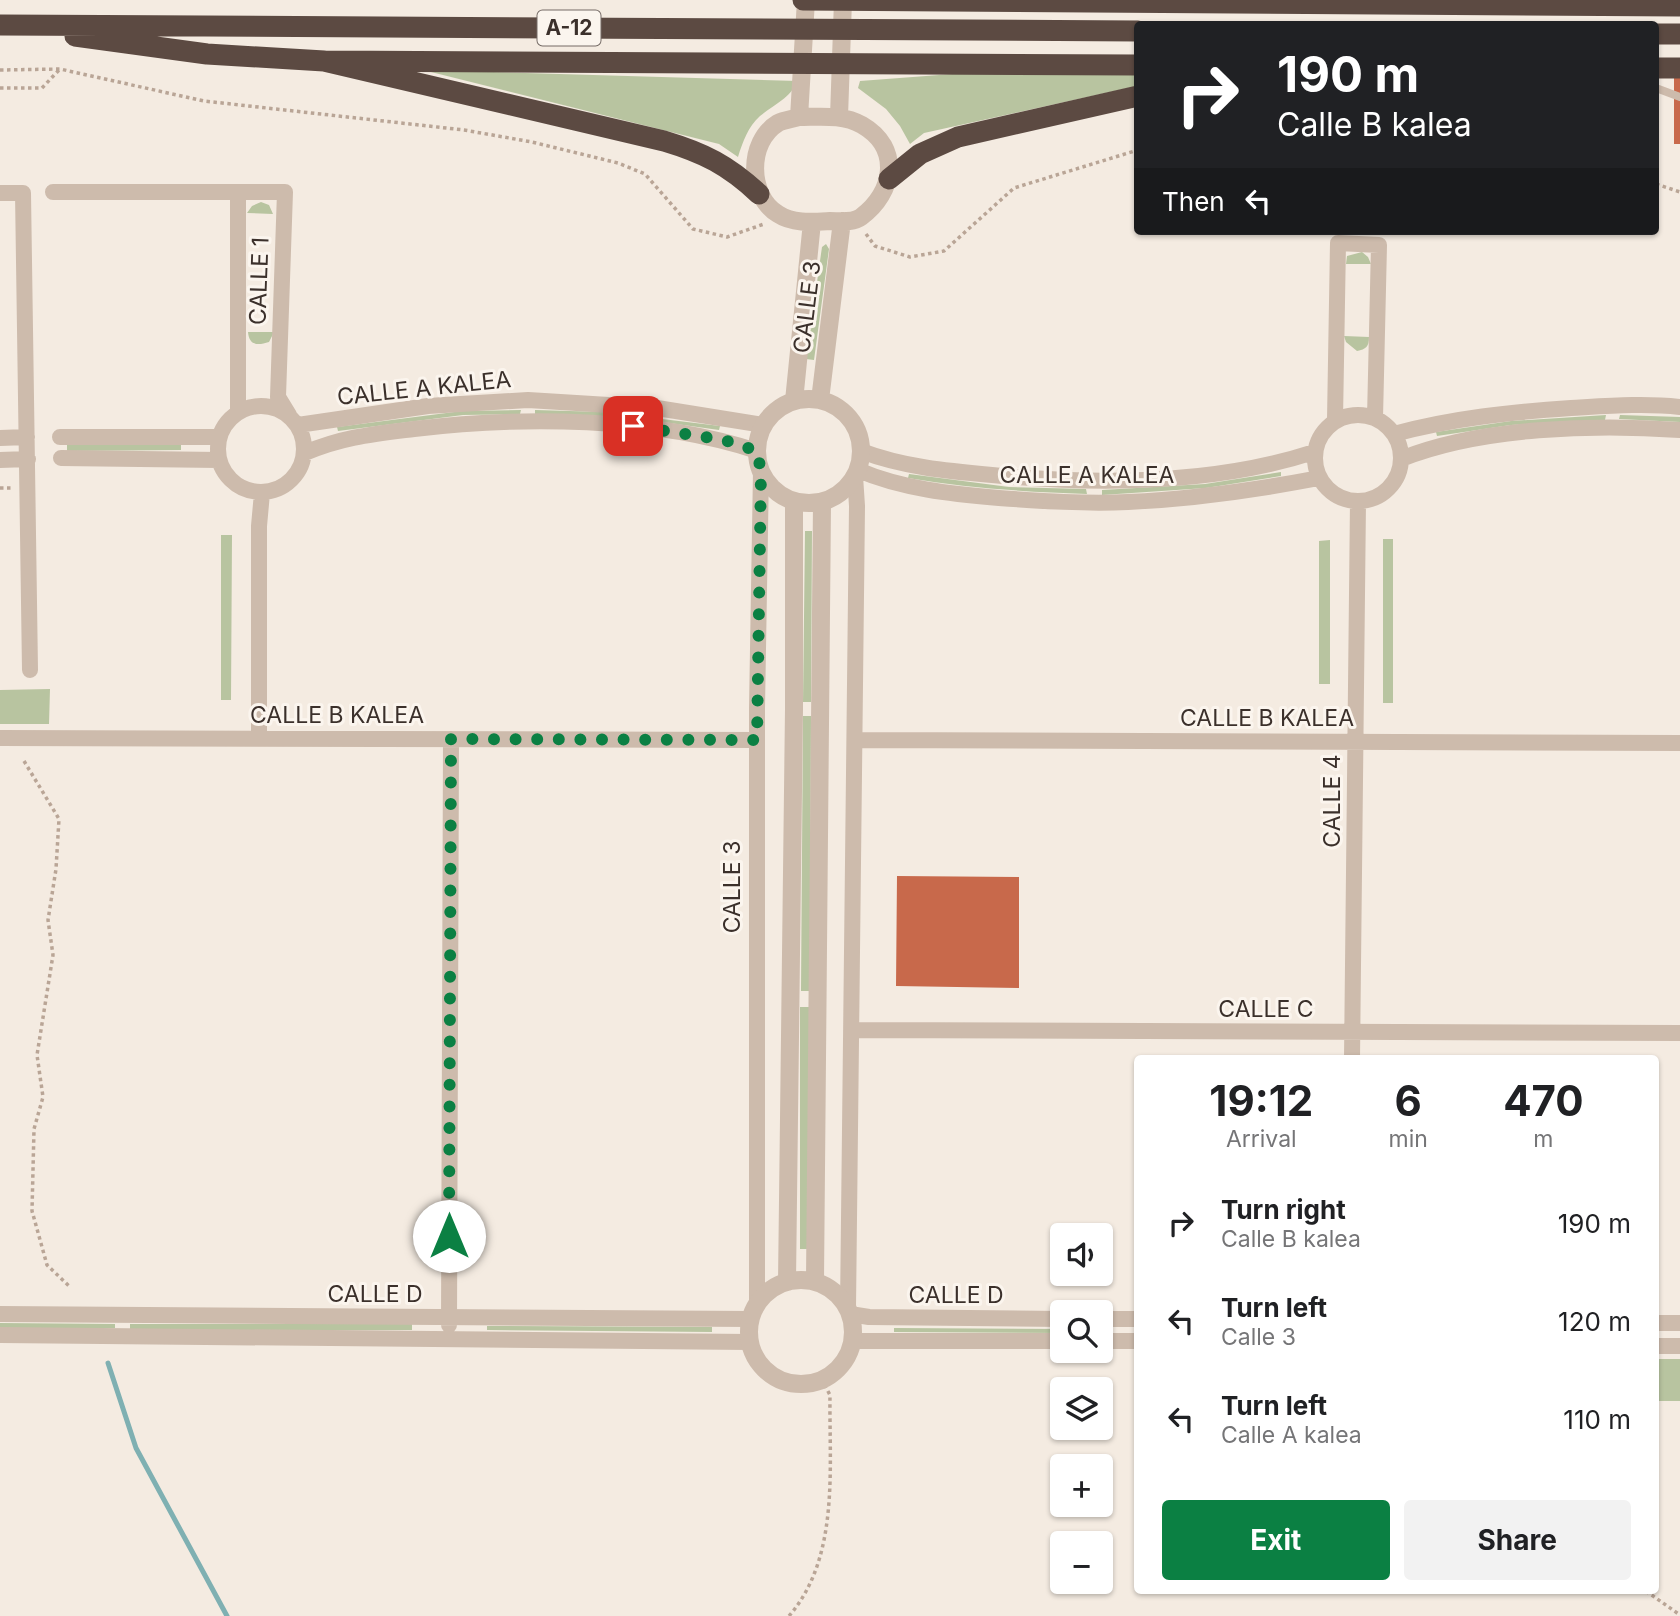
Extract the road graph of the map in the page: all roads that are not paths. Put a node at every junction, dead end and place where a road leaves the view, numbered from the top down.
1 (805, 0) edge
2 (843, 0) edge
3 (1680, 6) edge
4 (0, 26) edge
5 (1134, 31) edge
6 (1659, 34) edge
7 (1680, 34) edge
8 (324, 61) junction
9 (1134, 65) edge
10 (1659, 68) edge
11 (1680, 68) edge
12 (1659, 89) edge
13 (1134, 97) edge
14 (1680, 97) edge
15 (799, 117) junction
16 (839, 117) junction
17 (889, 179) junction
18 (53, 192) dead end
19 (238, 192) junction
20 (0, 193) edge
21 (758, 194) junction
22 (849, 221) junction
23 (812, 222) junction
24 (820, 400) junction
25 (794, 401) junction
26 (1680, 407) edge
27 (238, 412) junction
28 (1375, 418) junction
29 (293, 420) junction
30 (1335, 420) junction
31 (764, 425) junction
32 (1680, 430) edge
33 (1394, 434) junction
34 (27, 437) junction
35 (60, 437) dead end
36 (219, 437) junction
37 (0, 438) edge
38 (757, 451) junction
39 (861, 451) junction
40 (1314, 452) junction
41 (305, 453) junction
42 (61, 458) dead end
43 (1401, 458) junction
44 (27, 459) junction
45 (0, 460) edge
46 (219, 460) junction
47 (761, 471) junction
48 (857, 473) junction
49 (1319, 478) junction
50 (262, 493) junction
51 (794, 501) junction
52 (1358, 501) junction
53 (822, 502) junction
54 (30, 670) dead end
55 (259, 737) junction
56 (0, 738) edge
57 (451, 739) junction
58 (757, 740) junction
59 (855, 740) junction
60 (1355, 741) junction
61 (1680, 743) edge
62 (851, 1030) junction
63 (1352, 1032) junction
64 (1680, 1032) edge
65 (1352, 1055) edge
66 (815, 1281) junction
67 (787, 1282) junction
68 (754, 1311) junction
69 (849, 1311) junction
70 (0, 1314) edge
71 (449, 1317) junction
72 (1050, 1319) edge
73 (1113, 1319) edge
74 (1134, 1319) edge
75 (1659, 1323) edge
76 (1680, 1323) edge
77 (0, 1335) edge
78 (449, 1338) junction
79 (853, 1341) junction
80 (1050, 1341) edge
81 (1113, 1341) edge
82 (1134, 1341) edge
83 (750, 1342) junction
84 (1659, 1346) edge
85 (1680, 1346) edge

1 - 3 highway
1 - 15 street
2 - 16 street
4 - 5 highway, A-12
4 - 8 highway
6 - 7 highway
8 - 9 highway
8 - 21 highway
10 - 11 highway
12 - 14 lane
13 - 17 highway
15 - 16 street
15 - 21 street
16 - 17 street
17 - 22 street
18 - 19 street, CALLE 1
19 - 27 street, CALLE 1
19 - 29 street, CALLE 1
20 - 34 street
21 - 23 street
22 - 23 street
22 - 24 street, CALLE 3
23 - 25 street, CALLE 3
24 - 25 street
24 - 39 street
25 - 31 street
26 - 33 street
27 - 29 street
27 - 36 street
28 - 30 street
28 - 30 street
28 - 33 street
29 - 31 street, CALLE A KALEA
29 - 41 street
30 - 40 street
31 - 38 street
32 - 43 street
33 - 43 street
34 - 37 street
34 - 44 street
35 - 36 street
36 - 46 street
38 - 41 street, CALLE A KALEA
38 - 47 street
39 - 40 street, CALLE A KALEA
39 - 48 street
40 - 49 street
41 - 50 street
42 - 46 street
43 - 52 street
44 - 45 street
44 - 54 street
46 - 50 street
47 - 51 street
47 - 58 street, CALLE 3
48 - 49 street, CALLE A KALEA
48 - 53 street
48 - 59 street
49 - 52 street
50 - 55 street
51 - 53 street
51 - 67 street
52 - 60 street, CALLE 4
53 - 66 street
55 - 56 street, CALLE B KALEA
55 - 57 street, CALLE B KALEA
57 - 58 street, CALLE B KALEA
57 - 71 street
58 - 68 street, CALLE 3
59 - 60 street, CALLE B KALEA
59 - 62 street
60 - 61 street, CALLE B KALEA
60 - 63 street, CALLE 4
62 - 63 street, CALLE C
62 - 69 street
63 - 64 street, CALLE C
63 - 65 street, CALLE 4
66 - 67 street
66 - 69 street
67 - 68 street
68 - 71 street, CALLE D
68 - 83 street
69 - 72 street, CALLE D
69 - 79 street
70 - 71 street, CALLE D
71 - 78 street
73 - 74 street
75 - 76 street
77 - 78 street, CALLE D
78 - 83 street, CALLE D
79 - 80 street, CALLE D
79 - 83 street
81 - 82 street
84 - 85 street

